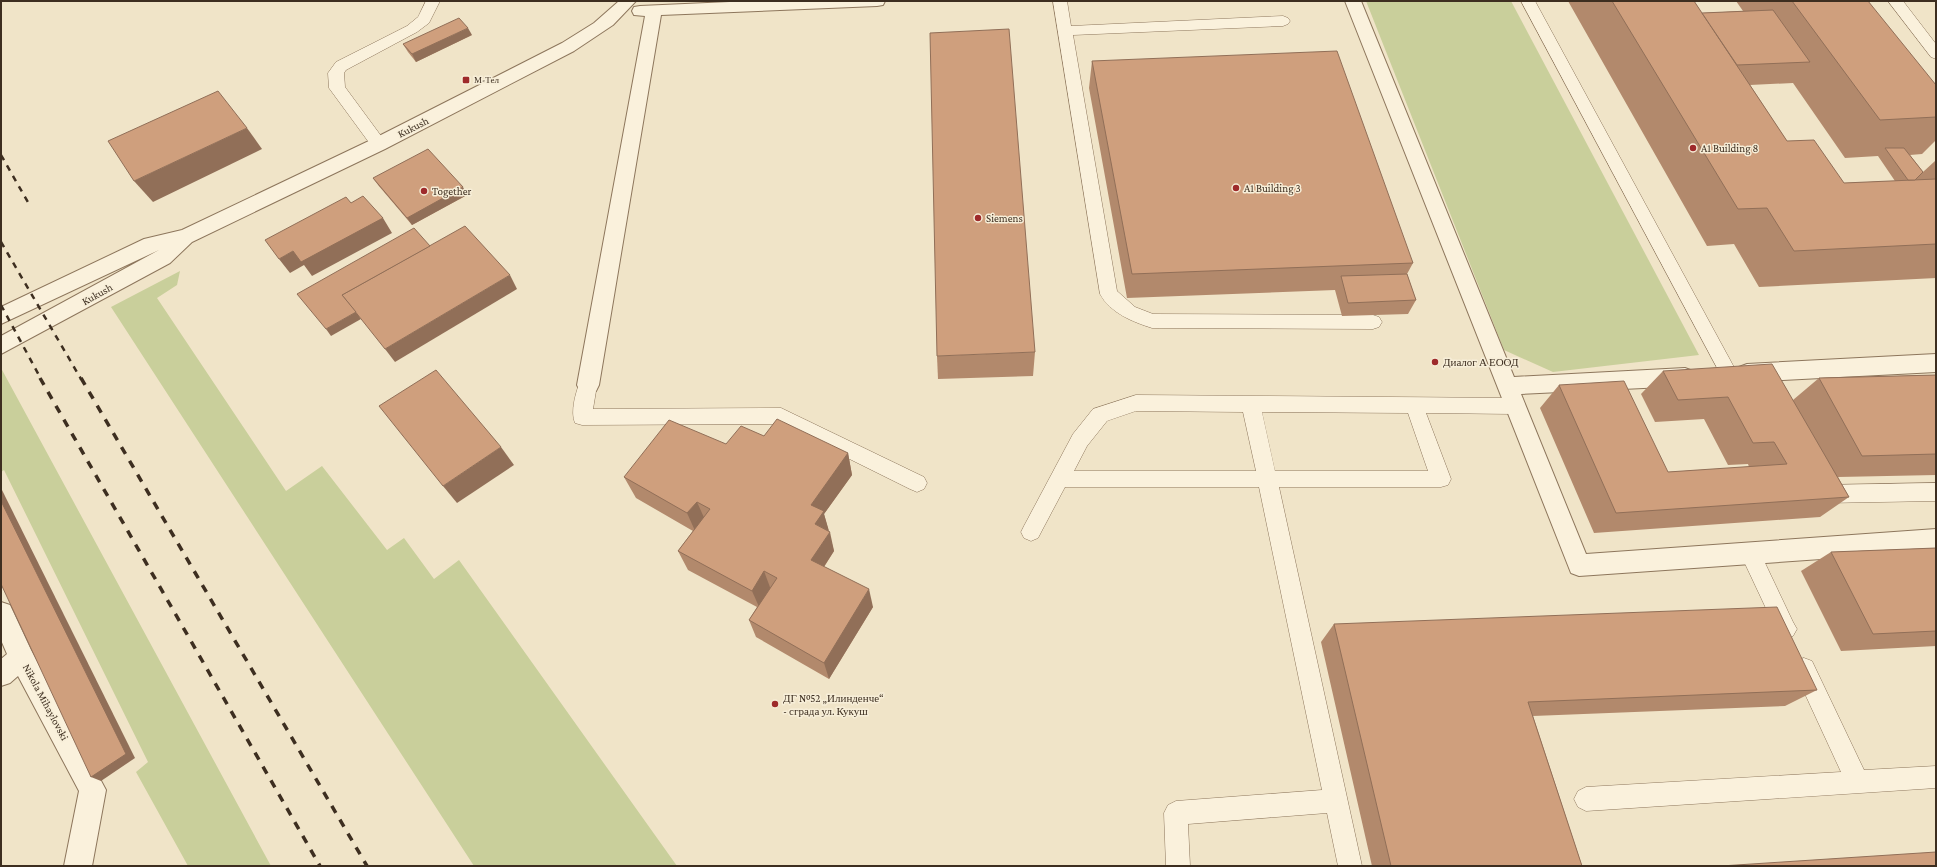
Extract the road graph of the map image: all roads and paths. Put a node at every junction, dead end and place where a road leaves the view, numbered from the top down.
1 (433, 1) edge
2 (877, 1) edge
3 (1060, 1) edge
4 (1352, 1) edge
5 (1528, 1) edge
6 (1895, 1) edge
7 (828, 2) edge
8 (624, 7) edge
9 (654, 10) junction
10 (1282, 22) dead end
11 (1065, 31) junction
12 (1936, 54) edge
13 (378, 144) junction
14 (187, 236) junction
15 (1, 316) edge
16 (1373, 322) dead end
17 (1, 346) edge
18 (1936, 363) edge
19 (1753, 373) junction
20 (1729, 374) junction
21 (588, 385) joint
22 (1764, 393) edge
23 (1510, 396) junction
24 (1251, 404) junction
25 (1414, 405) junction
26 (1059, 479) junction
27 (1267, 479) junction
28 (1816, 481) edge
29 (917, 483) dead end
30 (1936, 492) edge
31 (1031, 532) dead end
32 (1936, 540) edge
33 (1750, 553) junction
34 (1, 613) edge
35 (22, 658) junction
36 (1, 674) edge
37 (1936, 777) edge
38 (1858, 782) junction
39 (1586, 799) dead end
40 (1336, 801) junction
41 (78, 866) edge
42 (1178, 866) edge
43 (1350, 866) edge

1 - 13 lane
2 - 7 street
3 - 11 lane
4 - 23 street
5 - 20 lane
6 - 12 lane
7 - 9 street
8 - 9 street
8 - 13 street, Kukush
9 - 21 street
10 - 11 lane
11 - 16 lane
13 - 14 street, Kukush
14 - 15 street, Kukush
14 - 17 street, Kukush
18 - 19 street
19 - 20 street
19 - 22 lane
20 - 23 street
21 - 29 lane
23 - 25 lane
23 - 33 street
24 - 25 lane
24 - 26 lane
24 - 27 lane
25 - 27 lane
26 - 27 lane
26 - 31 lane
27 - 40 lane
28 - 30 lane
32 - 33 street
33 - 38 lane
34 - 35 street, Nikola Mihaylovski
35 - 36 street
35 - 41 street, Nikola Mihaylovski
37 - 38 lane
38 - 39 lane
40 - 42 lane
40 - 43 lane

